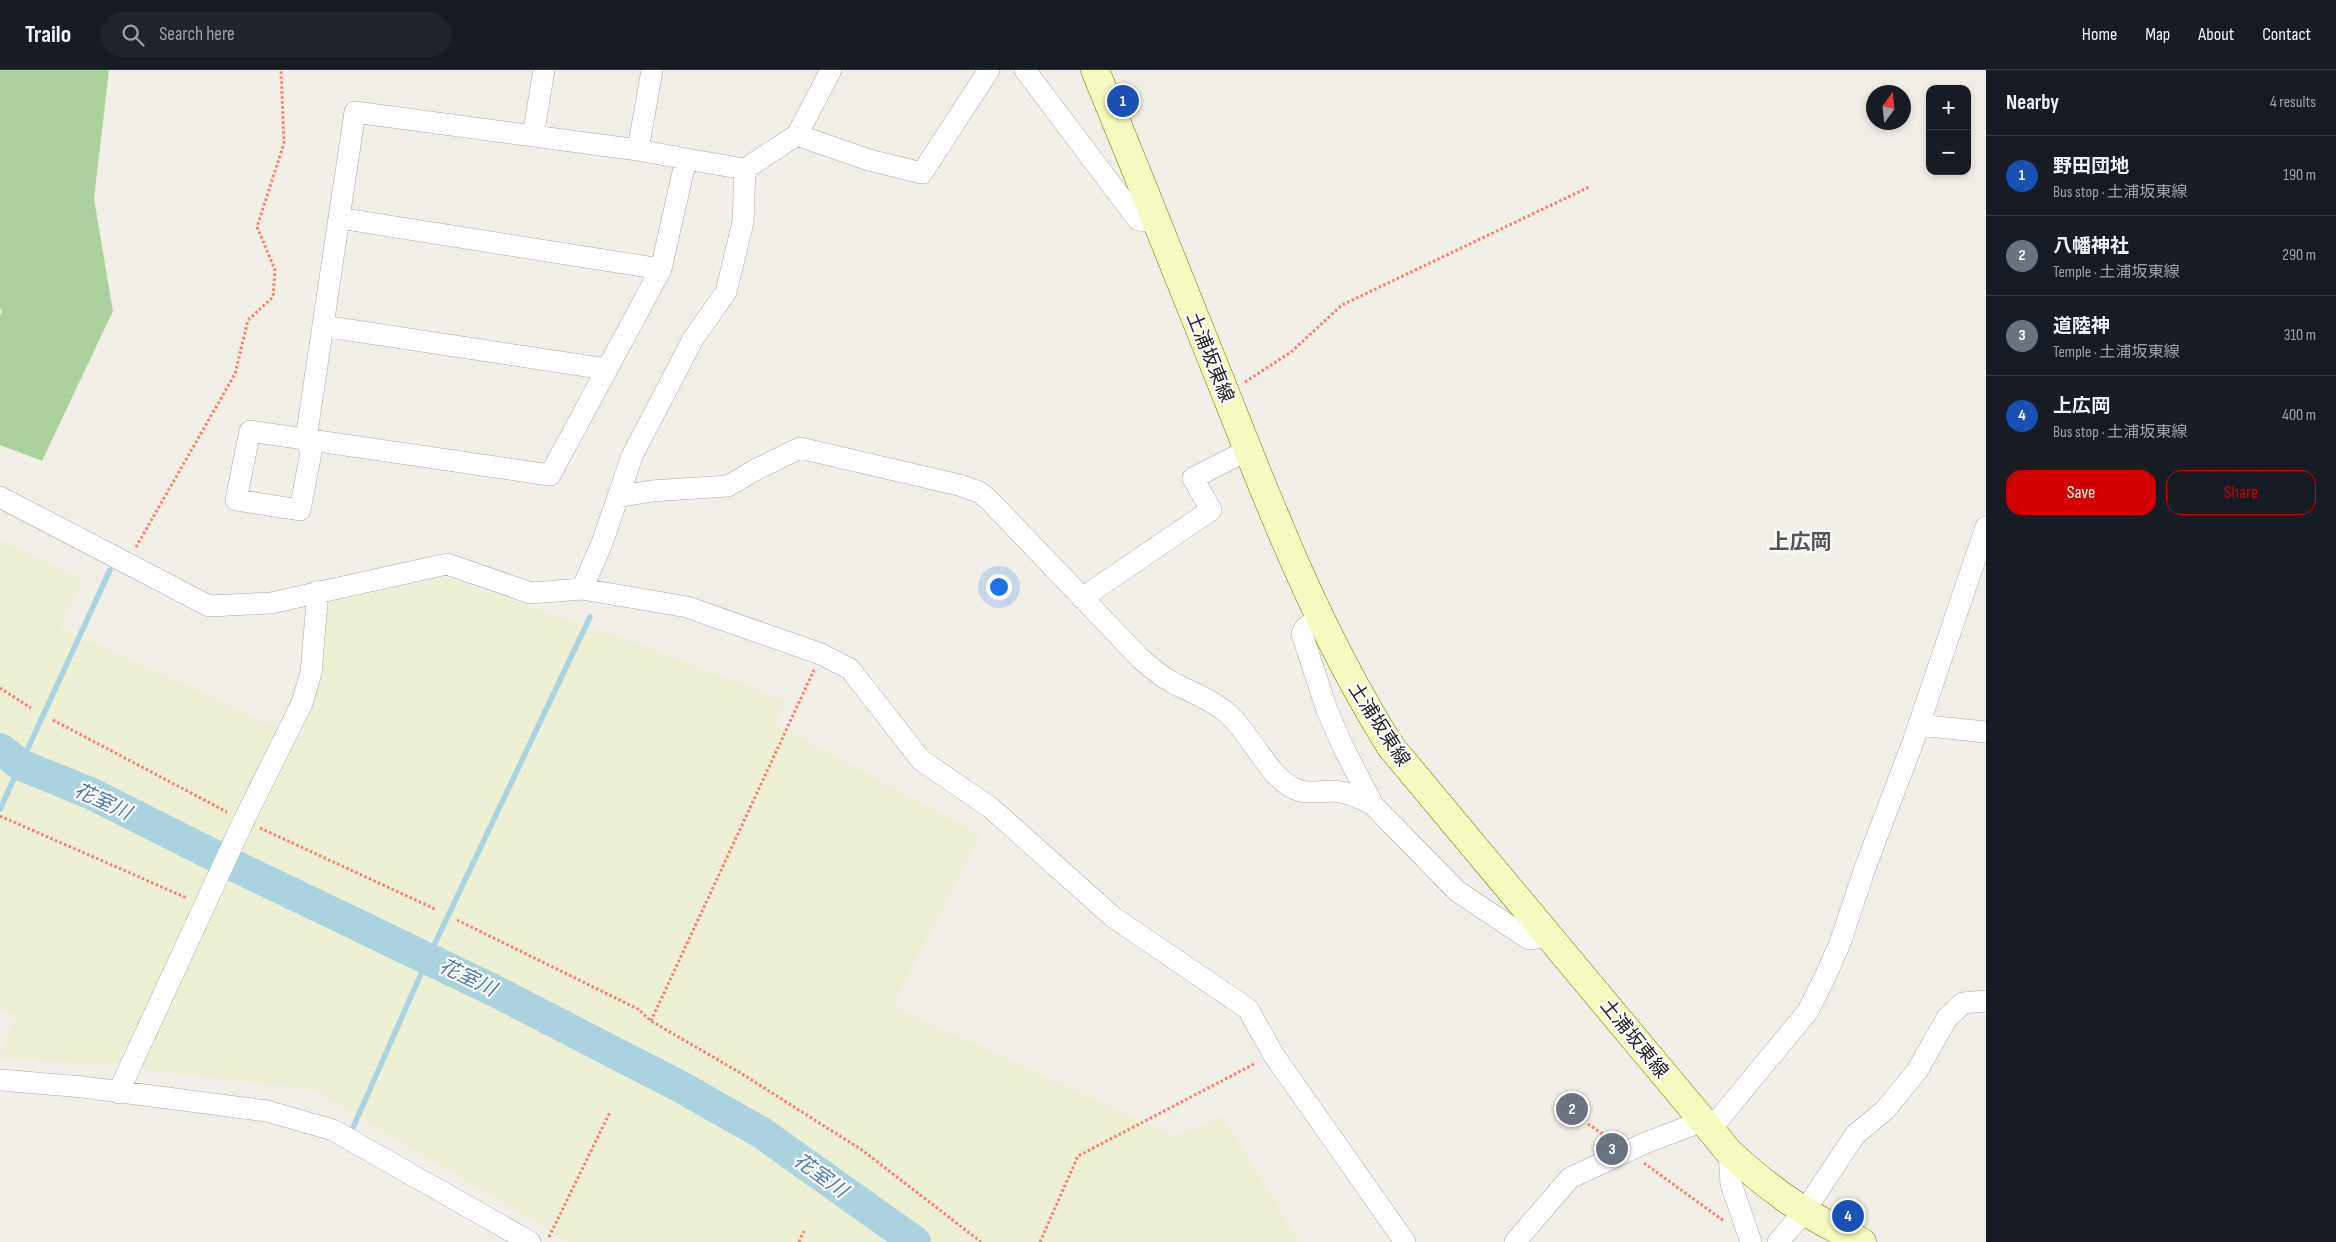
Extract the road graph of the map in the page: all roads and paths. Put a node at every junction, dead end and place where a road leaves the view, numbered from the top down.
1 (281, 70) edge
2 (544, 70) edge
3 (652, 70) edge
4 (832, 70) edge
5 (989, 70) edge
6 (1025, 70) edge
7 (1095, 70) edge
8 (797, 135) junction
9 (533, 136) junction
10 (638, 150) junction
11 (686, 159) junction
12 (745, 168) junction
13 (1589, 186) dead end
14 (339, 218) junction
15 (1157, 222) junction
16 (661, 268) junction
17 (323, 326) junction
18 (606, 369) junction
19 (1226, 394) junction
20 (1248, 450) junction
21 (0, 497) edge
22 (618, 497) junction
23 (1986, 527) edge
24 (127, 563) junction
25 (582, 589) junction
26 (318, 591) junction
27 (1082, 598) junction
28 (1318, 617) junction
29 (821, 654) junction
30 (0, 688) edge
31 (31, 708) dead end
32 (1919, 725) junction
33 (1986, 732) edge
34 (1373, 806) junction
35 (0, 816) edge
36 (205, 906) junction
37 (457, 920) dead end
38 (1550, 936) junction
39 (1986, 1001) edge
40 (651, 1021) junction
41 (1273, 1054) junction
42 (0, 1080) edge
43 (118, 1093) junction
44 (610, 1112) dead end
45 (1706, 1125) junction
46 (1627, 1151) junction
47 (1729, 1152) junction
48 (1804, 1212) junction
49 (804, 1231) dead end
50 (1750, 1241) edge
51 (530, 1242) edge
52 (547, 1242) edge
53 (799, 1242) edge
54 (981, 1242) edge
55 (1040, 1242) edge
56 (1405, 1242) edge
57 (1515, 1242) edge
58 (1778, 1242) edge
59 (1862, 1242) edge

1 - 24 path
2 - 9 street
3 - 10 street
4 - 8 street
5 - 8 street
6 - 15 street
7 - 15 main road, 土浦坂東線
8 - 12 street
9 - 10 street
9 - 14 street
10 - 11 street
11 - 12 street
11 - 16 street
12 - 22 street
13 - 19 path
14 - 16 street
14 - 17 street
15 - 19 main road, 土浦坂東線
16 - 18 street
17 - 18 street
17 - 18 street
19 - 20 main road, 土浦坂東線
20 - 27 street
20 - 28 main road, 土浦坂東線
21 - 24 street
22 - 25 street
22 - 27 street
23 - 32 street
24 - 26 street
25 - 26 street
25 - 29 street
26 - 36 street
27 - 34 street
28 - 34 street
28 - 38 main road, 土浦坂東線
29 - 40 path
29 - 41 street
30 - 31 path
32 - 33 street
32 - 45 street
34 - 38 street
35 - 36 path
36 - 43 street
37 - 40 path
38 - 45 main road, 土浦坂東線
39 - 48 street
40 - 54 path
41 - 55 path
41 - 56 street
42 - 43 street
43 - 51 street
44 - 52 path
45 - 46 street
45 - 47 main road, 土浦坂東線
46 - 50 path
46 - 57 street
47 - 48 main road, 土浦坂東線
47 - 50 street
48 - 58 street
48 - 59 main road, 土浦坂東線
49 - 53 path

